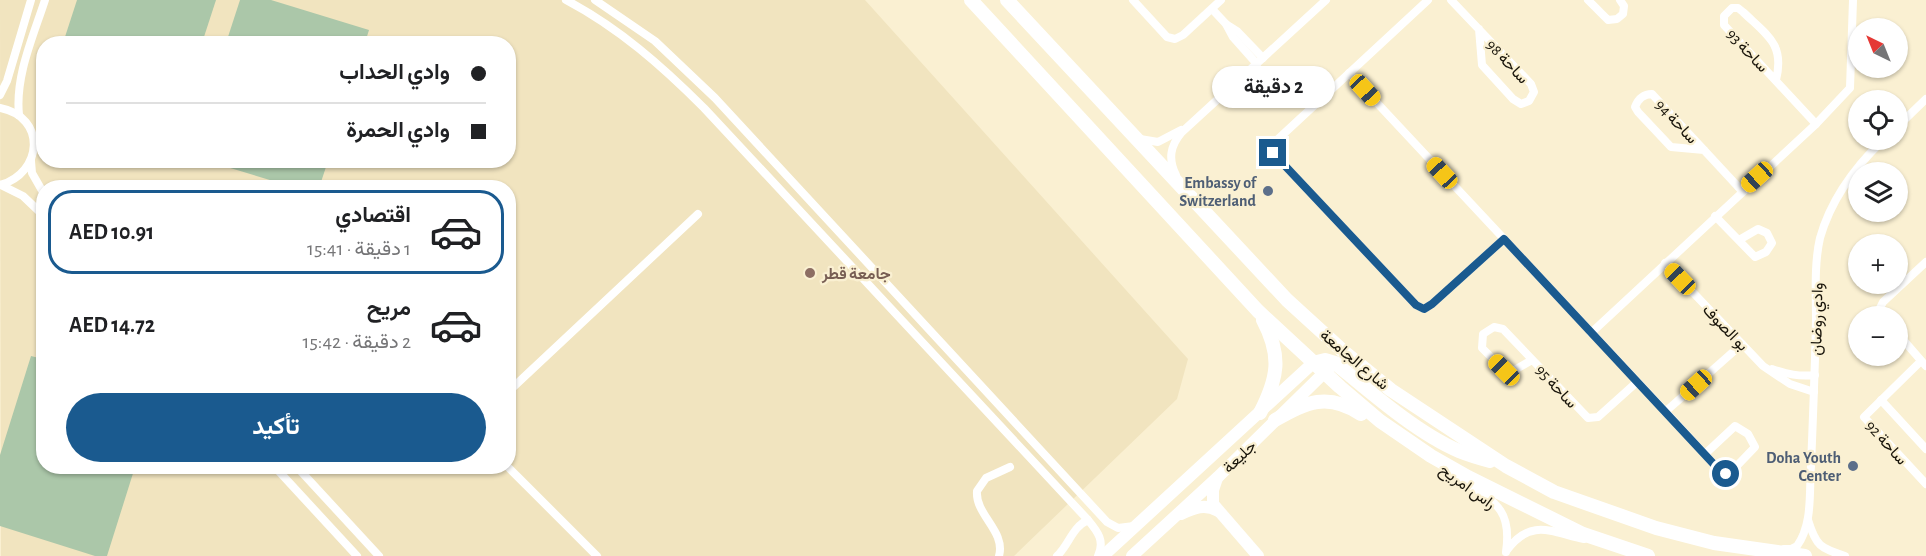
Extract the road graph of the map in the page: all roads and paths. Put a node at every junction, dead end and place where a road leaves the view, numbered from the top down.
1 (31, 0) edge
2 (45, 0) edge
3 (566, 0) edge
4 (595, 0) edge
5 (971, 0) edge
6 (1007, 0) edge
7 (1133, 0) edge
8 (1221, 0) edge
9 (1326, 0) edge
10 (1428, 0) edge
11 (1451, 0) edge
12 (1588, 0) edge
13 (1620, 0) edge
14 (1853, 0) edge
15 (1212, 9) junction
16 (1479, 29) junction
17 (1260, 61) junction
18 (1349, 73) junction
19 (1776, 80) junction
20 (0, 95) edge
21 (1926, 100) edge
22 (0, 108) edge
23 (19, 115) junction
24 (1908, 117) edge
25 (1121, 123) junction
26 (1191, 123) junction
27 (1816, 124) junction
28 (1704, 150) junction
29 (1872, 150) edge
30 (31, 159) junction
31 (36, 180) edge
32 (0, 185) edge
33 (1742, 191) junction
34 (1186, 193) junction
35 (36, 208) edge
36 (698, 214) dead end
37 (1715, 216) junction
38 (1504, 239) junction
39 (1739, 240) dead end
40 (1926, 262) edge
41 (1665, 263) junction
42 (1882, 306) edge
43 (1258, 311) junction
44 (1591, 333) junction
45 (1742, 344) junction
46 (1908, 345) edge
47 (1339, 357) junction
48 (1532, 360) junction
49 (1313, 363) junction
50 (1924, 363) edge
51 (1763, 366) junction
52 (1324, 373) junction
53 (1815, 375) junction
54 (1637, 382) junction
55 (516, 385) edge
56 (1814, 392) junction
57 (1881, 400) junction
58 (1260, 412) junction
59 (1665, 412) junction
60 (1275, 420) junction
61 (1380, 421) junction
62 (1926, 449) edge
63 (1705, 454) junction
64 (1431, 456) junction
65 (1011, 467) dead end
66 (281, 474) edge
67 (291, 474) edge
68 (304, 474) edge
69 (515, 474) edge
70 (1218, 477) junction
71 (288, 481) junction
72 (1926, 484) edge
73 (1088, 501) junction
74 (1078, 510) junction
75 (1218, 511) junction
76 (1172, 519) junction
77 (1808, 519) junction
78 (1088, 520) junction
79 (1137, 525) junction
80 (1603, 541) junction
81 (1752, 550) junction
82 (1505, 554) edge
83 (357, 556) edge
84 (379, 556) edge
85 (597, 556) edge
86 (999, 556) edge
87 (1057, 556) edge
88 (1098, 556) edge
89 (1103, 556) edge
90 (1132, 556) edge
91 (1258, 556) edge
92 (1648, 556) edge
93 (1805, 556) edge
94 (1845, 556) edge

1 - 20 street
2 - 23 street
3 - 74 street
4 - 73 street
5 - 43 main road, شارع الجامعة
6 - 25 main road, شارع الجامعة
7 - 15 street
8 - 15 street
9 - 17 street
10 - 18 street
11 - 16 street, ساحة 98
12 - 13 street
14 - 27 street
15 - 17 street
16 - 16 street, ساحة 98
17 - 26 street
18 - 38 street
18 - 38 street
19 - 19 street, ساحة 93
19 - 27 street, ساحة 93
21 - 24 street
22 - 23 street
23 - 30 street
25 - 26 street
25 - 34 main road, شارع الجامعة
26 - 34 street
27 - 33 street
28 - 28 street, ساحة 94
28 - 33 street, ساحة 94
29 - 53 street, وادي روضان
30 - 31 street
30 - 32 street
32 - 35 street
33 - 37 street
34 - 47 main road, شارع الجامعة
36 - 55 street
37 - 39 street
37 - 41 street
38 - 44 street
40 - 42 street
41 - 44 street
41 - 45 street, بو الصوف
43 - 49 main road, شارع الجامعة
43 - 58 main road
44 - 54 street
45 - 51 street, بو الصوف
45 - 59 street
46 - 50 street
47 - 49 main road
47 - 52 main road, جليعة
47 - 81 main road, شارع الجامعة
48 - 48 street, ساحة 95
48 - 54 street, ساحة 95
49 - 52 main road, شارع الجامعة
49 - 58 main road, جليعة
50 - 57 street, ساحة 92
51 - 53 street, بو الصوف
51 - 56 street, بو الصوف
52 - 60 main road, جليعة
52 - 61 main road, شارع الجامعة
53 - 56 street, وادي روضان
54 - 59 street
56 - 77 street, وادي روضان
57 - 62 street, ساحة 92
57 - 72 street, ساحة 92
58 - 79 main road, جليعة
59 - 63 street
60 - 61 main road
60 - 70 main road, جليعة
61 - 64 main road, شارع الجامعة
63 - 63 street
64 - 80 main road, شارع الجامعة
64 - 82 street, راس امريح
65 - 86 street
66 - 71 street
67 - 71 street
68 - 84 street
69 - 85 street
70 - 75 main road
70 - 76 main road, جليعة
71 - 83 street
73 - 74 street
73 - 79 street
74 - 78 street
75 - 76 main road
75 - 91 main road
76 - 90 main road, جليعة
77 - 81 street, وادي روضان
77 - 94 street, وادي روضان
78 - 87 street
78 - 88 street
79 - 89 main road, جليعة
80 - 82 street, راس امريح
80 - 92 main road, شارع الجامعة
81 - 93 main road, شارع الجامعة

